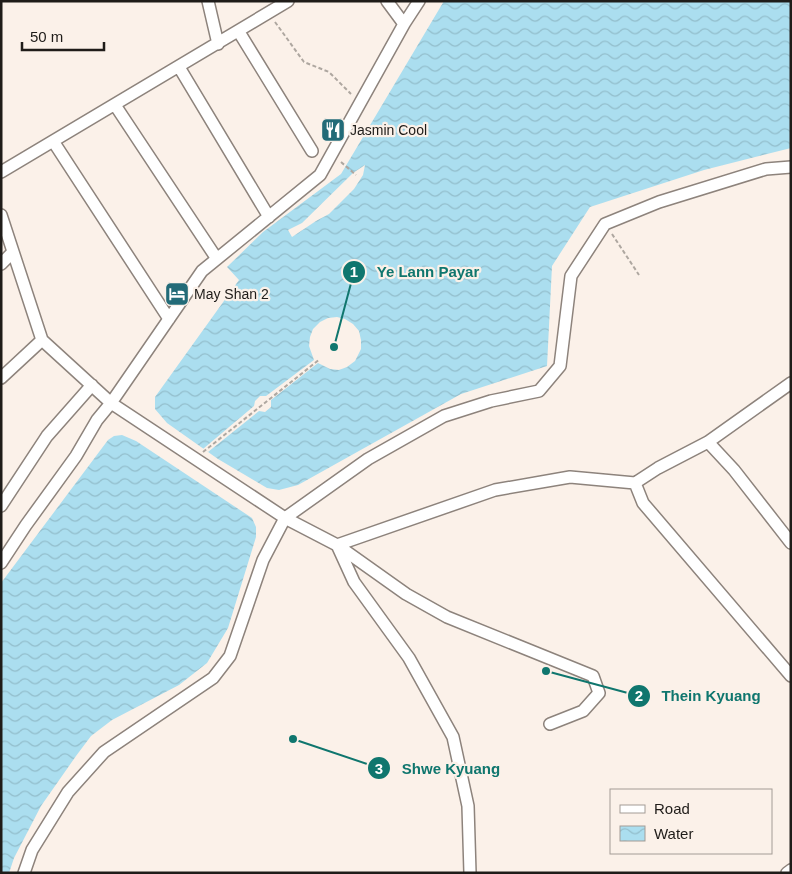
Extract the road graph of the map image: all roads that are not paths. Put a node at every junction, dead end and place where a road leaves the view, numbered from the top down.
1 (208, 1) edge
2 (288, 1) edge
3 (388, 1) edge
4 (419, 1) edge
5 (404, 24) junction
6 (239, 32) junction
7 (218, 44) junction
8 (179, 67) junction
9 (115, 105) junction
10 (54, 141) junction
11 (312, 151) dead end
12 (791, 167) edge
13 (1, 172) edge
14 (1, 215) edge
15 (268, 217) junction
16 (13, 252) junction
17 (217, 259) junction
18 (1, 264) edge
19 (169, 320) junction
20 (42, 340) junction
21 (1, 378) edge
22 (791, 383) edge
23 (92, 385) junction
24 (111, 403) junction
25 (708, 442) junction
26 (635, 483) junction
27 (1, 506) edge
28 (285, 518) junction
29 (791, 543) edge
30 (337, 545) junction
31 (1, 563) edge
32 (791, 676) edge
33 (550, 724) dead end
34 (791, 870) edge
35 (24, 873) edge
36 (470, 873) edge
37 (787, 873) edge

1 - 7 street
2 - 6 street
3 - 5 street
4 - 5 street
5 - 15 street
6 - 7 street
6 - 11 street
7 - 8 street
8 - 9 street
8 - 15 street
9 - 10 street
9 - 17 street
10 - 13 street
10 - 19 street
12 - 28 street
14 - 16 street
15 - 17 street
16 - 18 street
16 - 20 street
17 - 19 street
19 - 24 street
20 - 21 street
20 - 23 street
22 - 25 street
23 - 24 street
23 - 27 street
24 - 28 street
24 - 31 street
25 - 26 street
25 - 29 street
26 - 30 street
26 - 32 street
28 - 30 street
28 - 35 street
30 - 33 street
30 - 36 street
34 - 37 street

